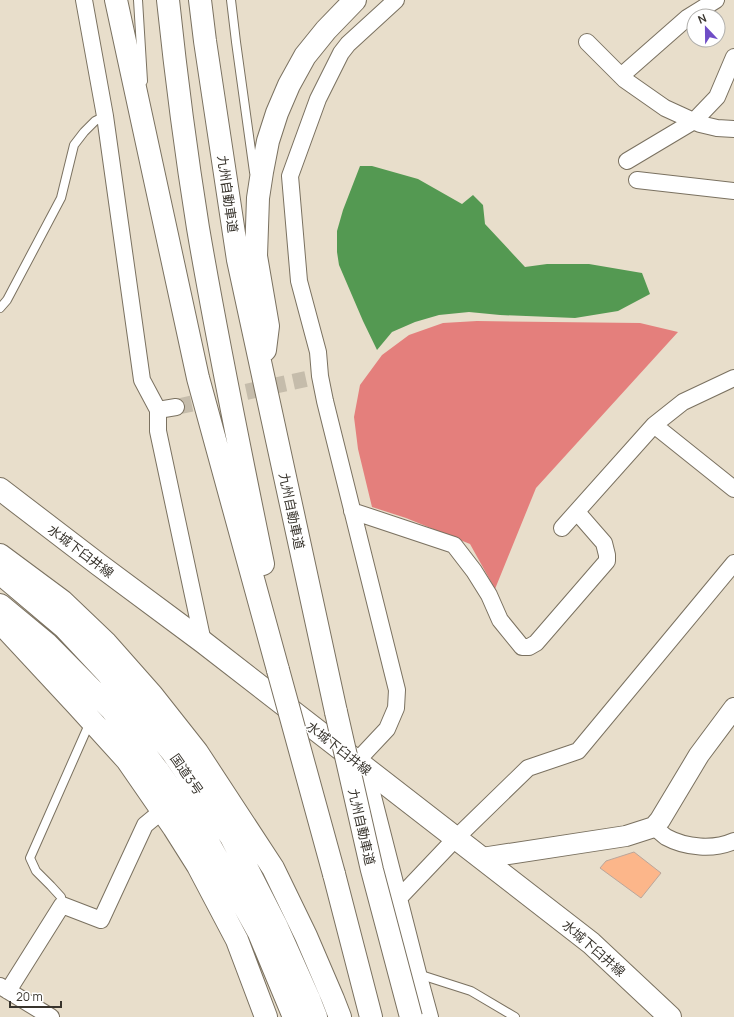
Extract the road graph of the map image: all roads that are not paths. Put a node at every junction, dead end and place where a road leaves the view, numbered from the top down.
1 (84, 0) edge
2 (116, 0) edge
3 (138, 0) edge
4 (168, 0) edge
5 (200, 0) edge
6 (232, 0) edge
7 (355, 0) edge
8 (396, 0) edge
9 (716, 0) edge
10 (587, 42) dead end
11 (734, 57) edge
12 (621, 76) junction
13 (105, 116) junction
14 (694, 121) junction
15 (734, 130) edge
16 (147, 146) junction
17 (627, 161) dead end
18 (637, 180) dead end
19 (734, 191) edge
20 (258, 198) junction
21 (0, 308) edge
22 (262, 371) junction
23 (734, 378) edge
24 (176, 407) tunnel mouth
25 (158, 410) junction
26 (654, 426) junction
27 (0, 489) edge
28 (734, 489) edge
29 (352, 512) junction
30 (576, 512) junction
31 (562, 528) dead end
32 (0, 555) edge
33 (734, 563) edge
34 (0, 573) edge
35 (0, 605) edge
36 (0, 622) edge
37 (203, 642) junction
38 (283, 670) junction
39 (734, 708) edge
40 (91, 720) junction
41 (361, 766) junction
42 (162, 811) junction
43 (654, 827) junction
44 (456, 838) junction
45 (734, 841) edge
46 (482, 858) junction
47 (399, 898) junction
48 (62, 905) junction
49 (418, 974) junction
50 (4, 988) edge
51 (312, 1008) edge
52 (294, 1015) edge
53 (51, 1017) edge
54 (266, 1017) edge
55 (340, 1017) edge
56 (371, 1017) edge
57 (411, 1017) edge
58 (430, 1017) edge
59 (515, 1017) edge
60 (670, 1017) edge

1 - 13 street
2 - 16 main road
3 - 16 lane
4 - 38 main road
5 - 22 main road, 九州自動車道
6 - 20 lane
7 - 20 main road
8 - 29 street
9 - 12 street
10 - 12 street
11 - 14 street
12 - 14 street
13 - 21 lane
13 - 25 street
14 - 15 street
14 - 17 street
16 - 38 main road
18 - 19 street
20 - 22 main road
22 - 57 main road, 九州自動車道, bridge
23 - 26 street
24 - 25 street
25 - 37 street
26 - 28 street
26 - 30 street
27 - 37 main road, 水城下臼井線
29 - 30 street
29 - 41 street
30 - 31 street
32 - 55 main road
33 - 44 street
34 - 51 main road, 国道3号
35 - 52 main road, 国道3号
36 - 40 main road
37 - 41 main road, 水城下臼井線
38 - 56 main road, bridge
39 - 43 street
40 - 42 main road
40 - 48 lane
41 - 44 main road, 水城下臼井線
41 - 47 street
42 - 48 street
42 - 54 main road
43 - 45 street
43 - 46 street
44 - 46 main road, 水城下臼井線
44 - 47 street
46 - 60 main road, 水城下臼井線
47 - 49 street
48 - 50 street
49 - 58 street
49 - 59 lane
50 - 53 street

